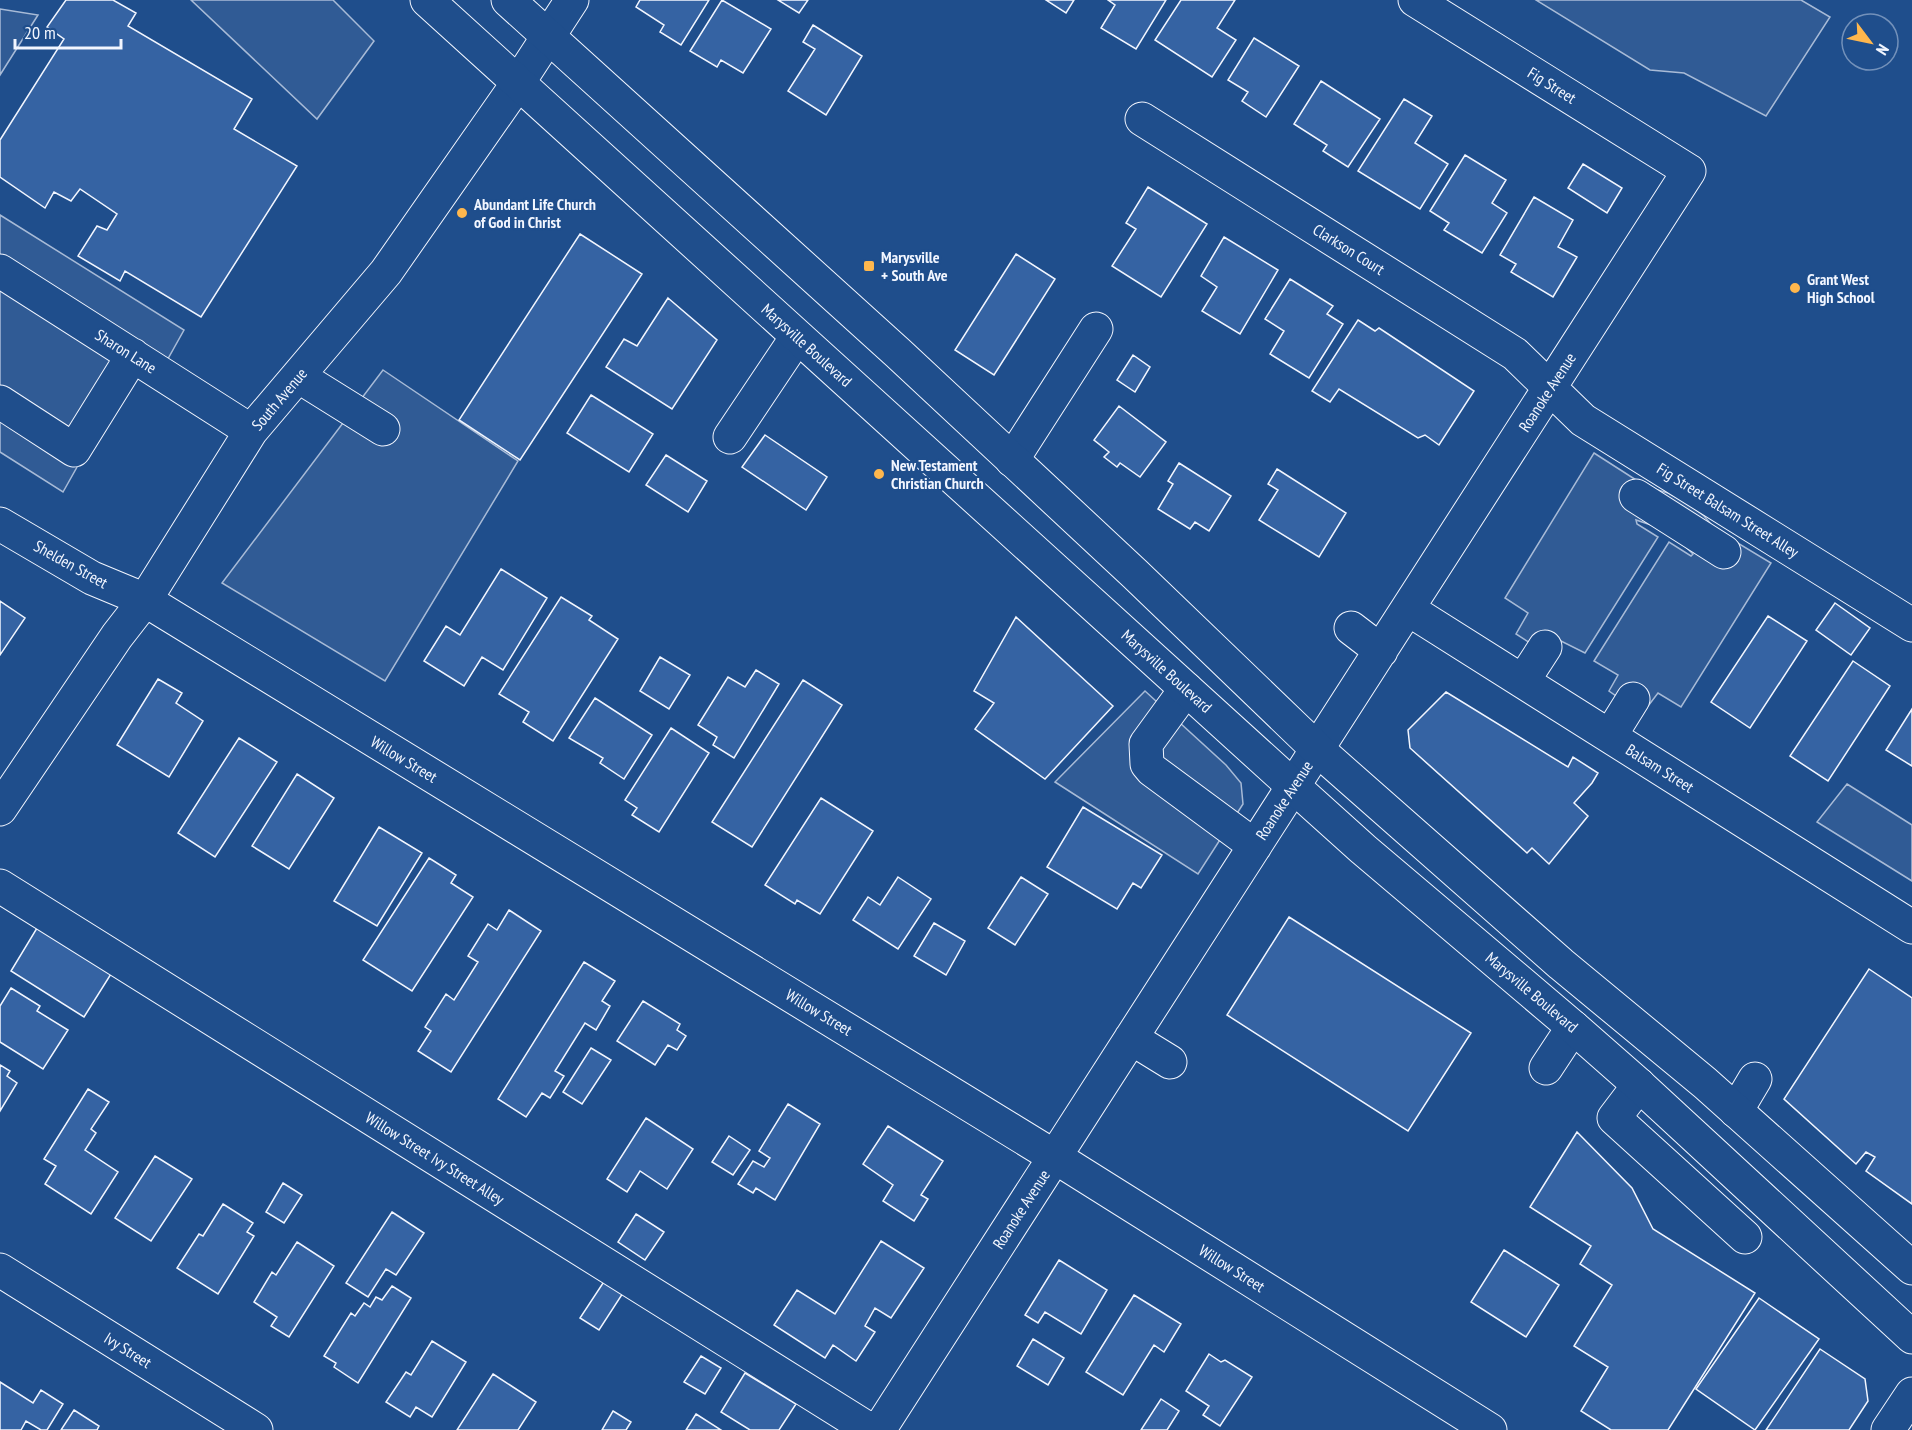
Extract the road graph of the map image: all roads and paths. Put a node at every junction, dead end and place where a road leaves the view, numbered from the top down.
1 (427, 0) edge
2 (508, 0) edge
3 (572, 0) edge
4 (1415, 0) edge
5 (549, 37) junction
6 (518, 83) junction
7 (1142, 118) dead end
8 (1689, 171) joint
9 (0, 271) edge
10 (1096, 329) dead end
11 (797, 337) junction
12 (132, 355) junction
13 (298, 375) junction
14 (1549, 388) junction
15 (0, 402) edge
16 (383, 429) dead end
17 (251, 431) junction
18 (730, 437) dead end
19 (1012, 460) junction
20 (1636, 496) dead end
21 (0, 524) edge
22 (1724, 552) dead end
23 (145, 600) junction
24 (1408, 609) junction
25 (1912, 625) edge
26 (1351, 628) dead end
27 (1545, 647) dead end
28 (1381, 651) junction
29 (1523, 681) junction
30 (1186, 689) junction
31 (1633, 699) dead end
32 (1610, 736) junction
33 (1317, 749) junction
34 (1293, 786) junction
35 (0, 809) edge
36 (1255, 846) junction
37 (0, 886) edge
38 (1912, 927) edge
39 (1573, 1027) junction
40 (1131, 1038) junction
41 (1170, 1062) dead end
42 (1546, 1068) dead end
43 (1755, 1079) dead end
44 (1639, 1085) junction
45 (1736, 1111) junction
46 (1055, 1157) junction
47 (1745, 1237) dead end
48 (1912, 1268) edge
49 (0, 1270) edge
50 (1912, 1337) edge
51 (1912, 1394) edge
52 (256, 1430) edge
53 (870, 1430) edge
54 (879, 1430) edge
55 (1490, 1430) edge
56 (1888, 1430) edge

1 - 6 street, Marysville Boulevard
2 - 5 street
3 - 5 street, South Avenue
4 - 8 street, Fig Street
5 - 6 street, South Avenue
5 - 19 street
6 - 11 street, Marysville Boulevard
6 - 13 street, South Avenue
7 - 14 street, Clarkson Court
8 - 14 street, Roanoke Avenue
9 - 12 street, Sharon Lane
10 - 19 street
11 - 18 street
11 - 30 street, Marysville Boulevard
12 - 15 street
12 - 17 street, Sharon Lane
13 - 16 street
13 - 17 street, South Avenue
14 - 24 street, Roanoke Avenue
14 - 25 street, Fig Street Balsam Street Alley
17 - 23 street, South Avenue
19 - 33 street
20 - 22 street
21 - 23 street, Shelden Street
23 - 35 street, South Avenue
23 - 46 street, Willow Street
24 - 28 street, Roanoke Avenue
24 - 29 street, Balsam Street
26 - 28 street
27 - 29 street
28 - 33 street, Roanoke Avenue
29 - 32 street, Balsam Street
30 - 34 street, Marysville Boulevard
30 - 36 street
31 - 32 street
32 - 38 street, Balsam Street
33 - 34 street, Roanoke Avenue
33 - 45 street
34 - 36 street, Roanoke Avenue
34 - 39 street, Marysville Boulevard
36 - 40 street, Roanoke Avenue
37 - 53 street, Willow Street Ivy Street Alley
39 - 42 street
39 - 44 street, Marysville Boulevard
40 - 41 street
40 - 46 street, Roanoke Avenue
43 - 45 street
44 - 47 street
44 - 50 street, Marysville Boulevard
45 - 48 street
46 - 54 street, Roanoke Avenue
46 - 55 street, Willow Street
49 - 52 street, Ivy Street
51 - 56 street

